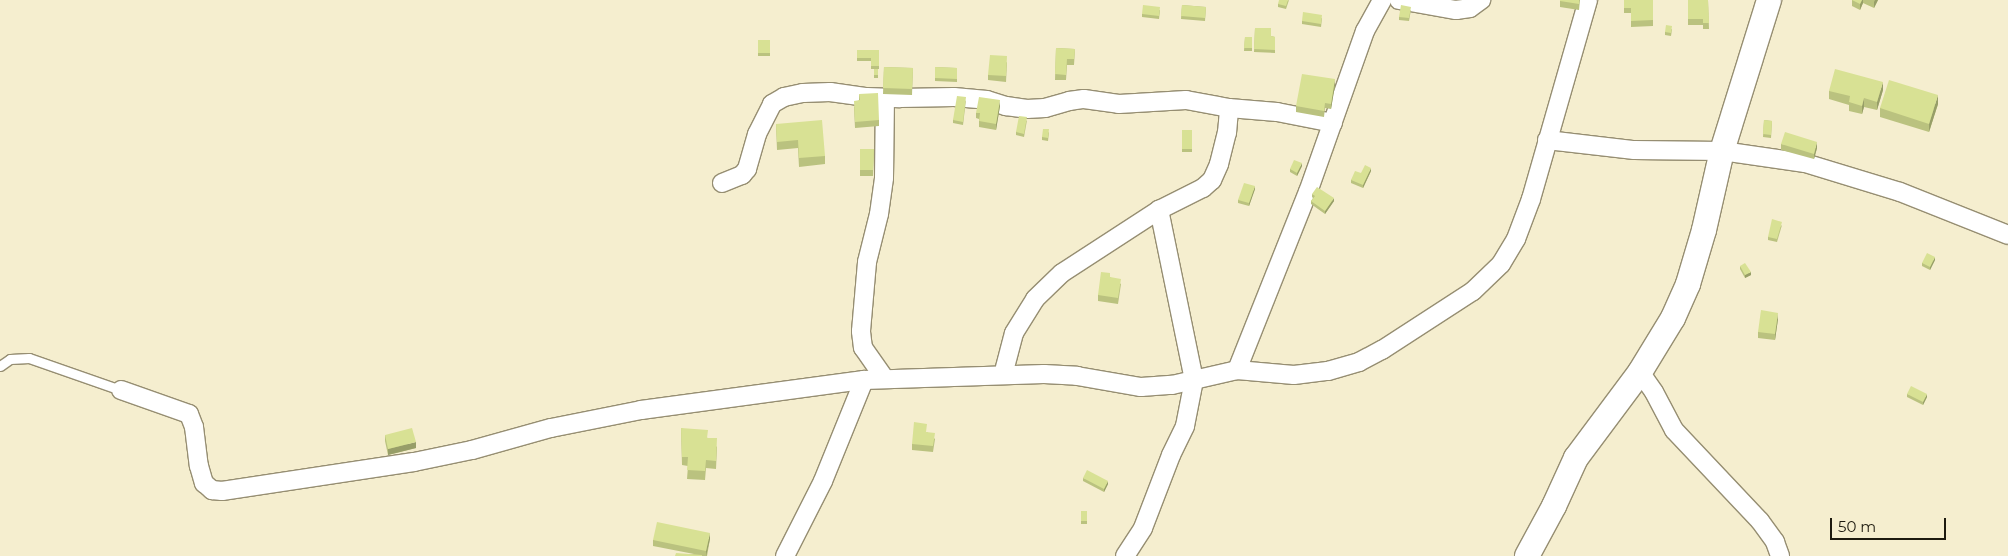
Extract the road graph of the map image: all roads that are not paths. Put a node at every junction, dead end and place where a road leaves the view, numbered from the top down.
1 (1382, 0) edge
2 (1399, 0) edge
3 (1481, 0) edge
4 (1588, 0) edge
5 (1769, 0) edge
6 (885, 98) junction
7 (1230, 108) junction
8 (1333, 123) junction
9 (1547, 140) junction
10 (1722, 151) junction
11 (722, 183) dead end
12 (1160, 210) junction
13 (2008, 235) edge
14 (0, 366) edge
15 (1237, 370) junction
16 (1640, 372) junction
17 (1002, 375) junction
18 (884, 379) junction
19 (864, 380) junction
20 (1194, 380) junction
21 (121, 390) joint
22 (785, 556) edge
23 (1125, 556) edge
24 (1526, 556) edge
25 (1780, 556) edge

1 - 8 street
2 - 3 street
4 - 9 street
5 - 10 street
6 - 7 street
6 - 11 street
6 - 18 street
7 - 8 street
7 - 12 street
8 - 15 street
9 - 10 street
9 - 15 street
10 - 13 street
10 - 16 street
12 - 17 street
12 - 20 street
14 - 21 lane
15 - 20 street
16 - 24 street
16 - 25 street
17 - 18 street
17 - 20 street
18 - 19 street
19 - 21 street
19 - 22 street
20 - 23 street

